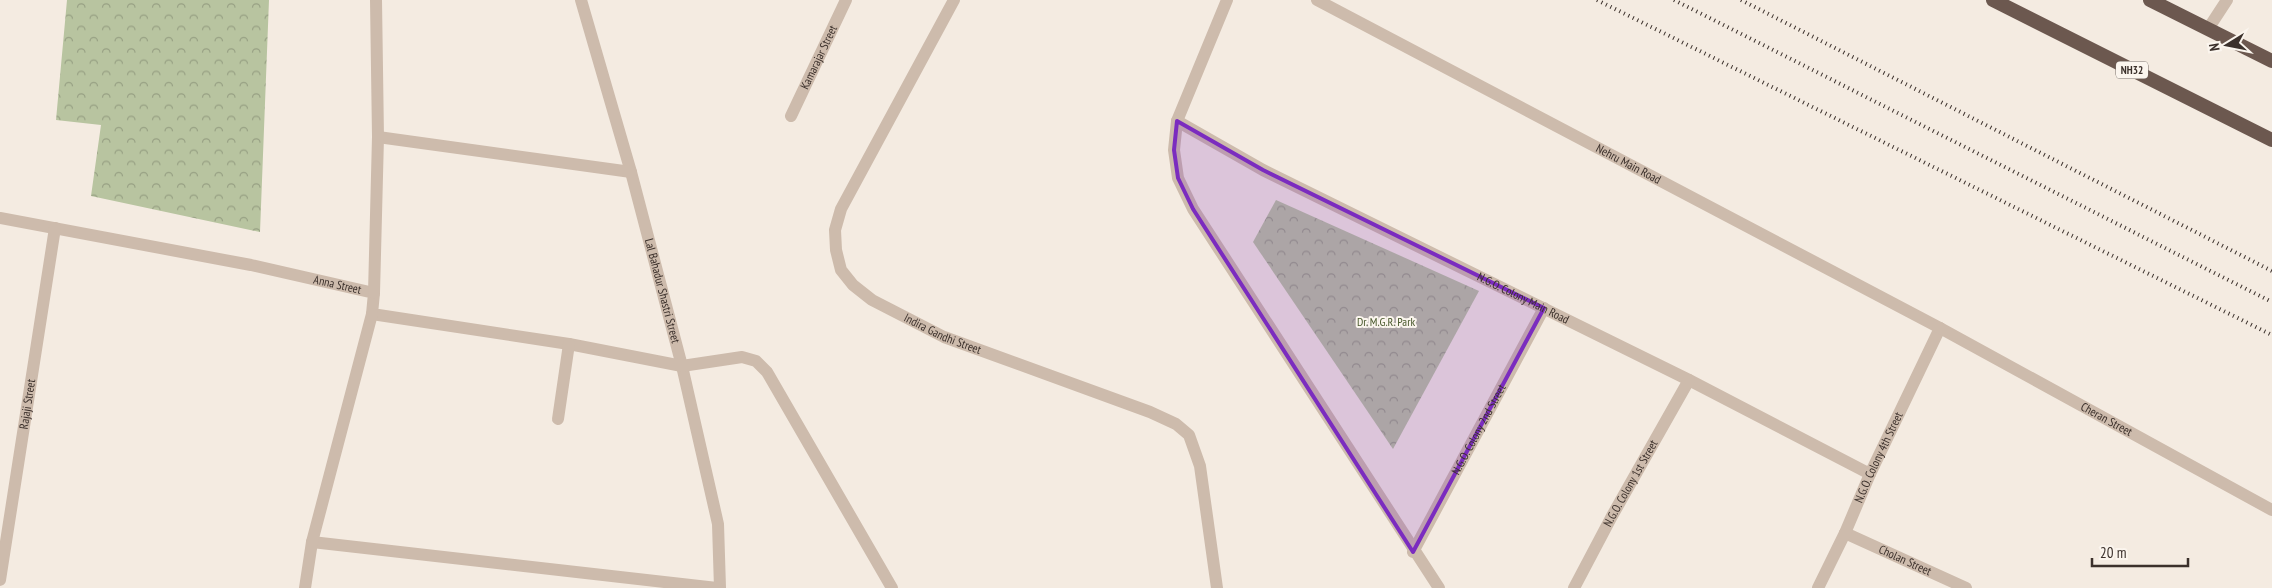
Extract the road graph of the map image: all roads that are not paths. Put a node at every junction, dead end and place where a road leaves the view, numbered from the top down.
1 (376, 0) edge
2 (581, 0) edge
3 (846, 0) edge
4 (954, 0) edge
5 (1227, 0) edge
6 (1317, 0) edge
7 (1993, 0) edge
8 (2150, 0) edge
9 (2227, 0) edge
10 (2208, 29) junction
11 (2272, 61) edge
12 (791, 116) dead end
13 (1177, 122) junction
14 (378, 137) junction
15 (2272, 140) edge
16 (631, 172) junction
17 (0, 218) edge
18 (55, 228) junction
19 (374, 293) junction
20 (1544, 308) junction
21 (372, 314) junction
22 (1940, 328) junction
23 (569, 344) junction
24 (682, 366) junction
25 (1689, 380) junction
26 (558, 419) dead end
27 (1870, 474) junction
28 (2272, 510) edge
29 (1845, 532) junction
30 (312, 542) junction
31 (1414, 552) junction
32 (0, 580) edge
33 (305, 588) edge
34 (719, 588) edge
35 (892, 588) edge
36 (1217, 588) edge
37 (1439, 588) edge
38 (1574, 588) edge
39 (1818, 588) edge
40 (1966, 588) edge

1 - 14 street
2 - 16 street, Lal Bahadur Shastri Street
3 - 12 street, Kamarajar Street
4 - 36 street, Indira Gandhi Street
5 - 13 street
6 - 22 street, Nehru Main Road
7 - 15 highway, NH32
8 - 10 highway
9 - 10 street
10 - 11 highway
13 - 20 street, N.G.O. Colony Main Road
13 - 31 street
14 - 16 street
14 - 19 street
16 - 24 street, Lal Bahadur Shastri Street
17 - 18 street, Anna Street
18 - 19 street, Anna Street
18 - 32 street, Rajaji Street
19 - 21 street, Anna Street
20 - 25 street, N.G.O. Colony Main Road
20 - 31 street, N.G.O. Colony 2nd Street
21 - 23 street
21 - 30 street, Anna Street
22 - 27 street, N.G.O. Colony 4th Street
22 - 28 street, Cheran Street
23 - 24 street
23 - 26 street
24 - 34 street, Lal Bahadur Shastri Street
24 - 35 street
25 - 27 street, N.G.O. Colony Main Road
25 - 38 street, N.G.O. Colony 1st Street
27 - 29 street, N.G.O. Colony 4th Street
29 - 39 street, N.G.O. Colony 4th Street
29 - 40 street, Cholan Street
30 - 33 street, Anna Street
30 - 34 street
31 - 37 street

